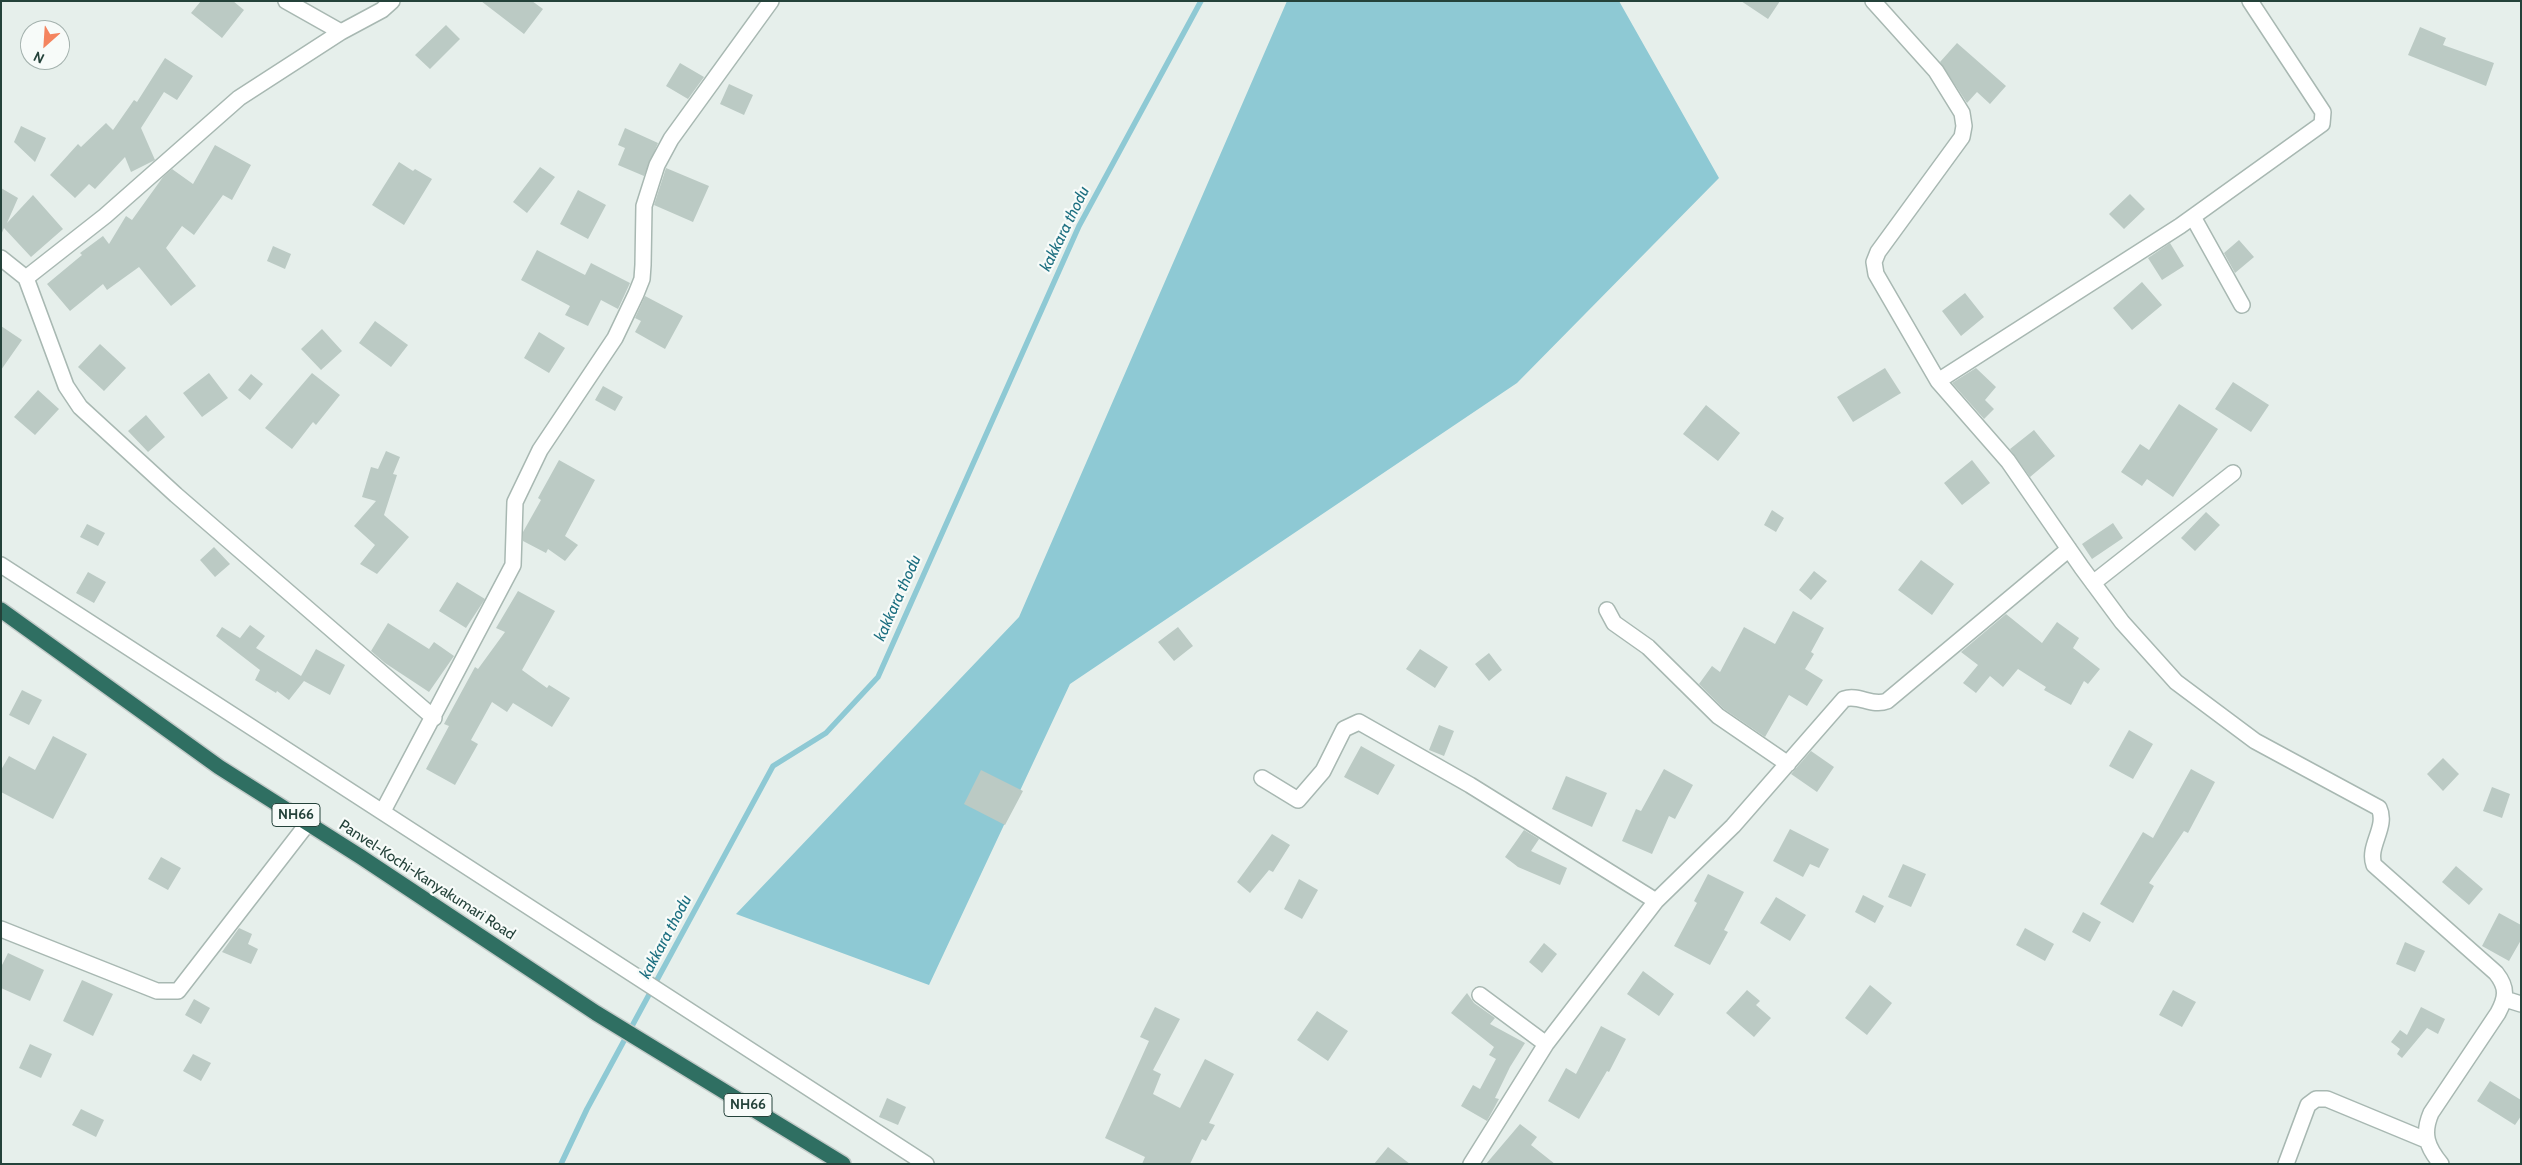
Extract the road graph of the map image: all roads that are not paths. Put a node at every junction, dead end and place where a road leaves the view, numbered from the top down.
1 (286, 1) edge
2 (392, 1) edge
3 (771, 1) edge
4 (1873, 1) edge
5 (2250, 1) edge
6 (341, 32) junction
7 (2193, 217) junction
8 (1, 258) edge
9 (26, 278) junction
10 (2242, 305) dead end
11 (1938, 381) junction
12 (2233, 473) dead end
13 (2069, 549) junction
14 (1, 565) edge
15 (2093, 583) junction
16 (1, 610) edge
17 (1607, 610) dead end
18 (434, 718) junction
19 (1788, 764) junction
20 (1262, 778) dead end
21 (384, 811) junction
22 (308, 823) junction
23 (1656, 901) junction
24 (1, 929) edge
25 (1480, 995) dead end
26 (2505, 999) junction
27 (2521, 1004) edge
28 (1546, 1044) junction
29 (2426, 1140) junction
30 (843, 1164) edge
31 (926, 1164) edge
32 (1471, 1164) edge
33 (2286, 1164) edge
34 (2441, 1164) edge

1 - 6 street
2 - 6 street
3 - 18 street
4 - 11 street
5 - 7 street
6 - 9 street
7 - 10 street
7 - 11 street
8 - 9 street
9 - 18 street
11 - 13 street
12 - 15 street
13 - 15 street
13 - 19 street
14 - 21 street
15 - 26 street
16 - 22 highway, Panvel-Kochi-Kanyakumari Road / NH66
17 - 19 street
18 - 21 street
19 - 23 street
20 - 23 street
21 - 31 street
22 - 24 street
22 - 30 highway, Panvel-Kochi-Kanyakumari Road / NH66
23 - 28 street
25 - 28 street
26 - 27 street
26 - 29 street
28 - 32 street
29 - 33 street
29 - 34 street

